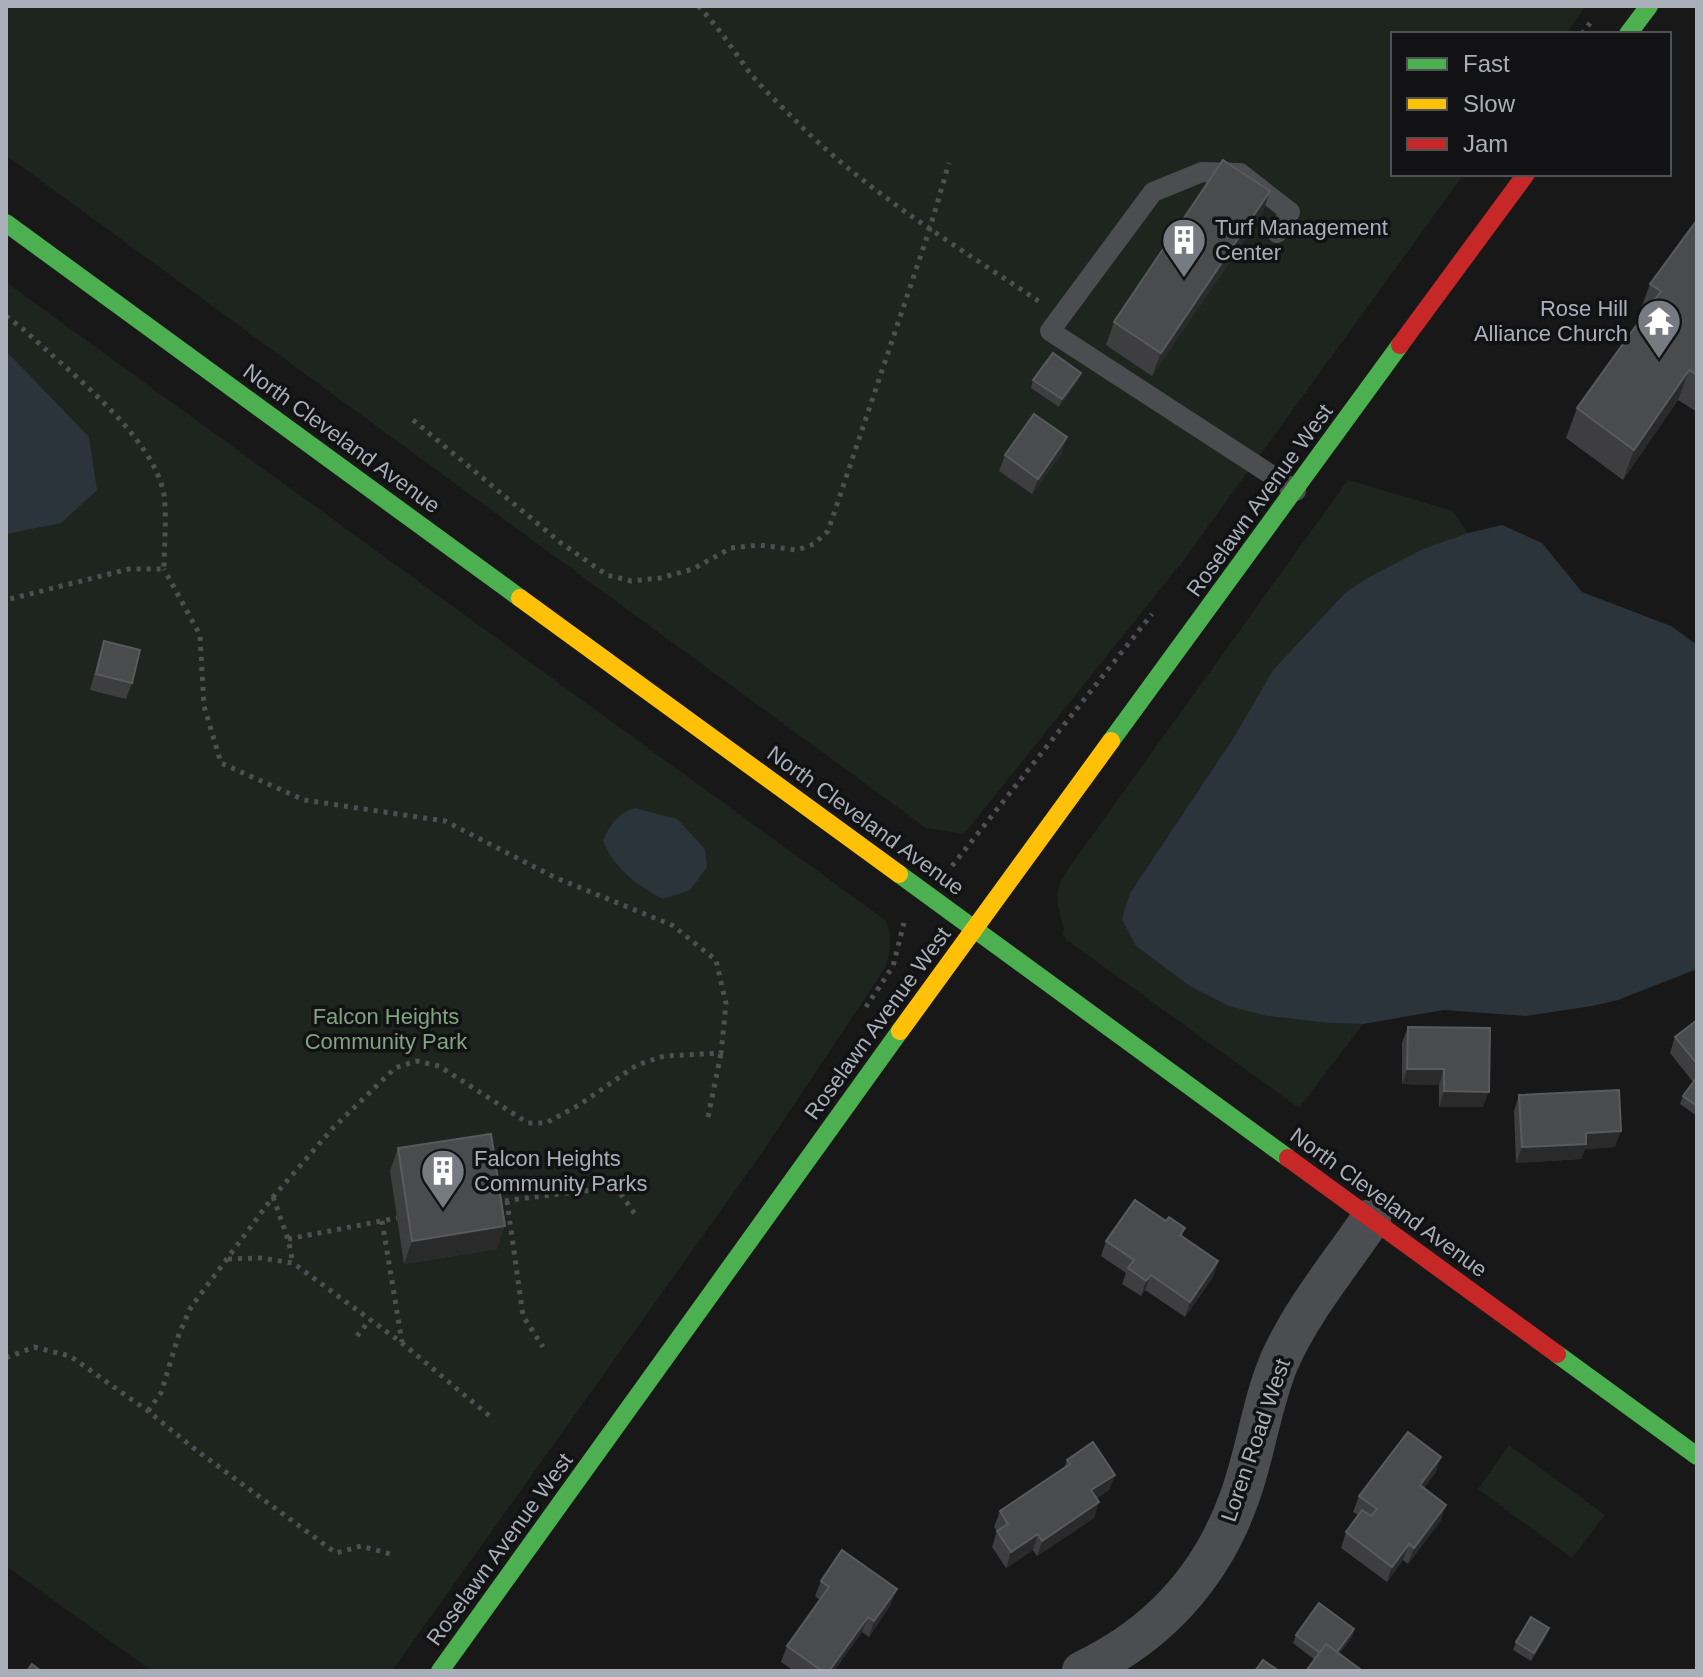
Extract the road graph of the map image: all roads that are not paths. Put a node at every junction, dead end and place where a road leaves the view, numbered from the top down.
1 (1649, 6) edge
2 (1630, 32) edge
3 (1525, 176) edge
4 (6, 223) edge
5 (1277, 233) dead end
6 (1296, 491) junction
7 (974, 929) junction
8 (1371, 1219) junction
9 (1697, 1456) edge
10 (440, 1671) edge
11 (1082, 1671) edge

1 - 2 main road
3 - 6 main road, Roselawn Avenue West
4 - 7 main road, North Cleveland Avenue
5 - 6 lane
6 - 7 main road, Roselawn Avenue West
7 - 8 main road, North Cleveland Avenue
7 - 10 main road, Roselawn Avenue West
8 - 9 main road, North Cleveland Avenue
8 - 11 street, Loren Road West

